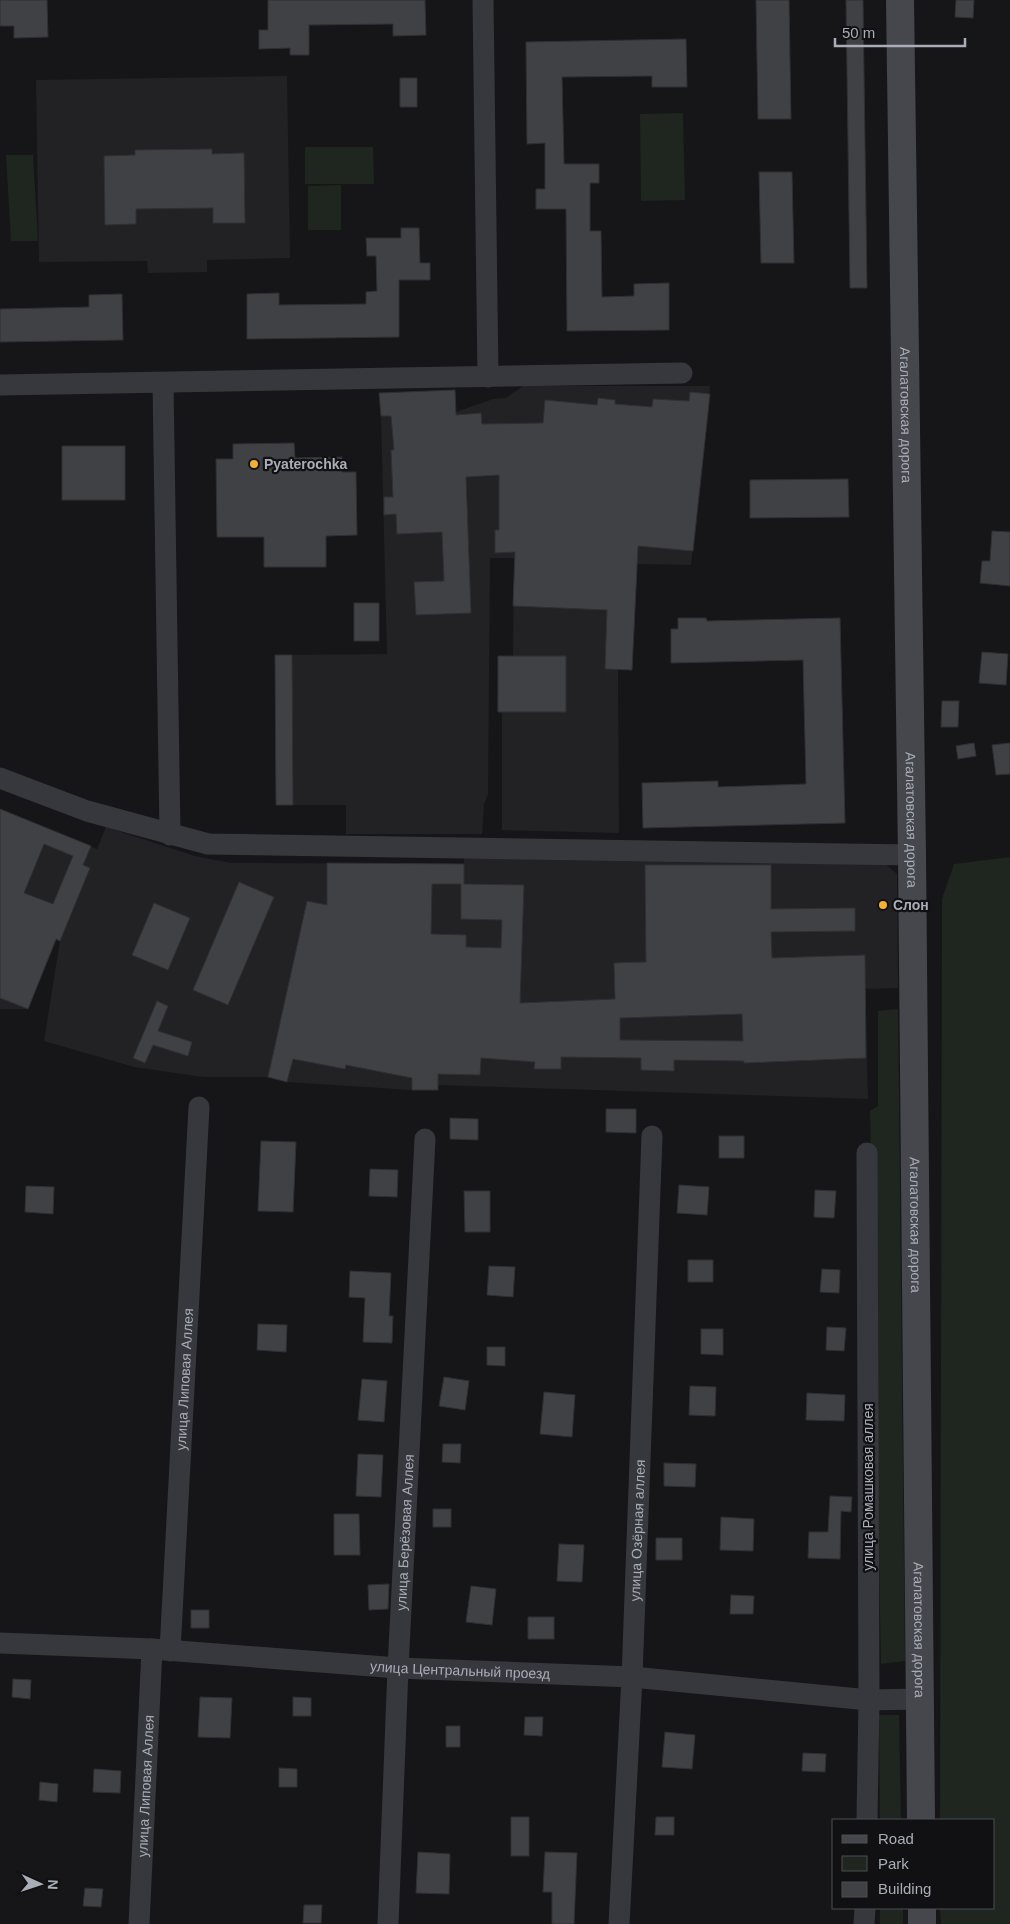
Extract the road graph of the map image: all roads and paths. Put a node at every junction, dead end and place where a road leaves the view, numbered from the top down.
1 (483, 0) edge
2 (900, 0) edge
3 (682, 373) dead end
4 (488, 377) junction
5 (163, 383) junction
6 (0, 385) edge
7 (0, 778) edge
8 (170, 835) junction
9 (912, 855) junction
10 (200, 1107) dead end
11 (652, 1136) dead end
12 (425, 1139) dead end
13 (867, 1153) dead end
14 (0, 1644) edge
15 (161, 1650) junction
16 (398, 1668) junction
17 (632, 1677) junction
18 (919, 1699) junction
19 (869, 1700) junction
20 (866, 1819) edge
21 (921, 1819) edge
22 (865, 1909) edge
23 (922, 1909) edge
24 (139, 1924) edge
25 (388, 1924) edge
26 (619, 1924) edge
27 (864, 1924) edge
28 (922, 1924) edge

1 - 4 street
2 - 9 main road, Агалатовская дорога
3 - 4 street
4 - 5 street
5 - 6 street
5 - 8 street
7 - 8 street
8 - 9 street
9 - 18 main road, Агалатовская дорога
10 - 15 street, улица Липовая Аллея
11 - 17 street, улица Озёрная аллея
12 - 16 street, улица Берёзовая Аллея
13 - 19 street, улица Ромашковая аллея
14 - 15 street, улица Центральный проезд
15 - 16 street, улица Центральный проезд
15 - 24 street, улица Липовая Аллея
16 - 17 street, улица Центральный проезд
16 - 25 street, улица Берёзовая Аллея
17 - 19 street, улица Центральный проезд
17 - 26 street, улица Озёрная аллея
18 - 19 street, улица Центральный проезд
18 - 21 main road, Агалатовская дорога
19 - 20 street, улица Ромашковая аллея
22 - 27 street
23 - 28 main road

